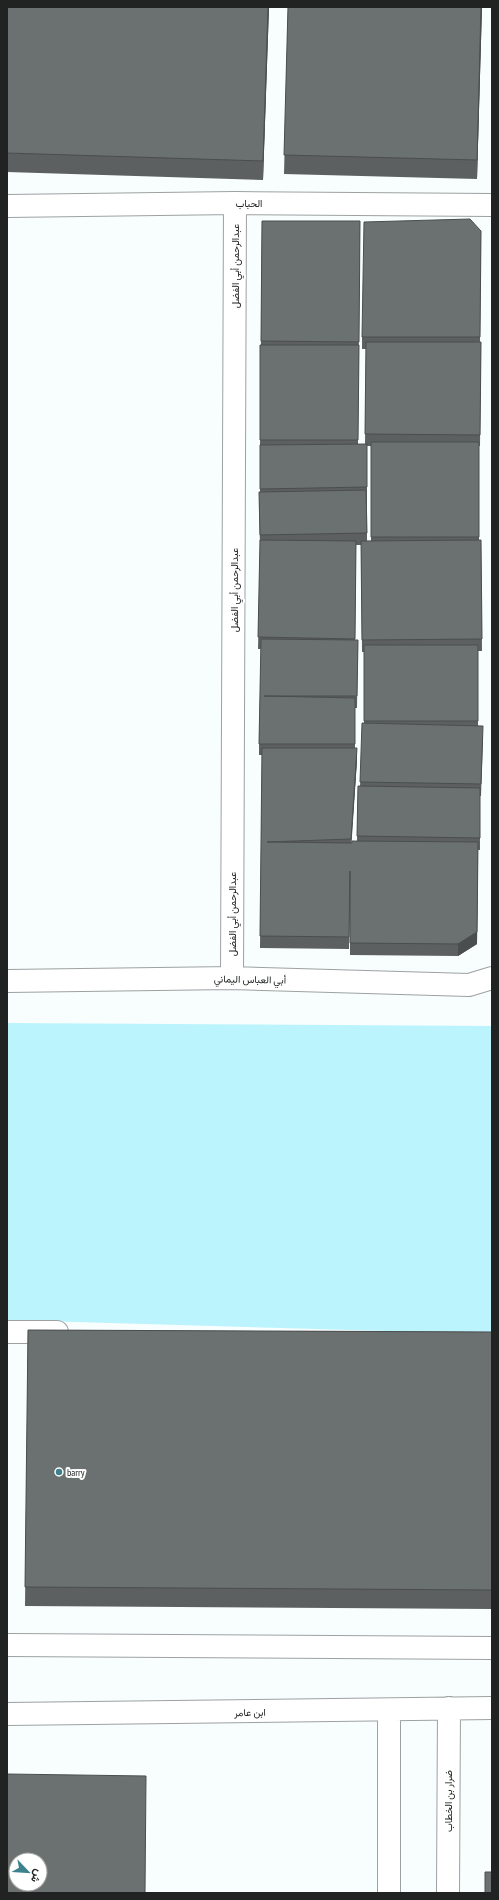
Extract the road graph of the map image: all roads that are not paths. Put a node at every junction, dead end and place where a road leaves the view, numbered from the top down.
1 (235, 203) junction
2 (492, 205) edge
3 (7, 206) edge
4 (232, 978) junction
5 (492, 978) edge
6 (7, 981) edge
7 (7, 1332) edge
8 (75, 1332) edge
9 (7, 1645) edge
10 (492, 1648) edge
11 (449, 1708) junction
12 (492, 1708) edge
13 (389, 1710) junction
14 (7, 1714) edge
15 (389, 1893) edge
16 (448, 1893) edge

1 - 2 street, الحباب
1 - 3 street, الحباب
1 - 4 street, عبدالرحمن أبي الفضل
4 - 5 street, أبي العباس اليماني
4 - 6 street, أبي العباس اليماني
7 - 8 street
9 - 10 street
11 - 12 street, ابن عامر
11 - 13 street, ابن عامر
11 - 16 street, ضرار بن الخطاب
13 - 14 street, ابن عامر
13 - 15 street

